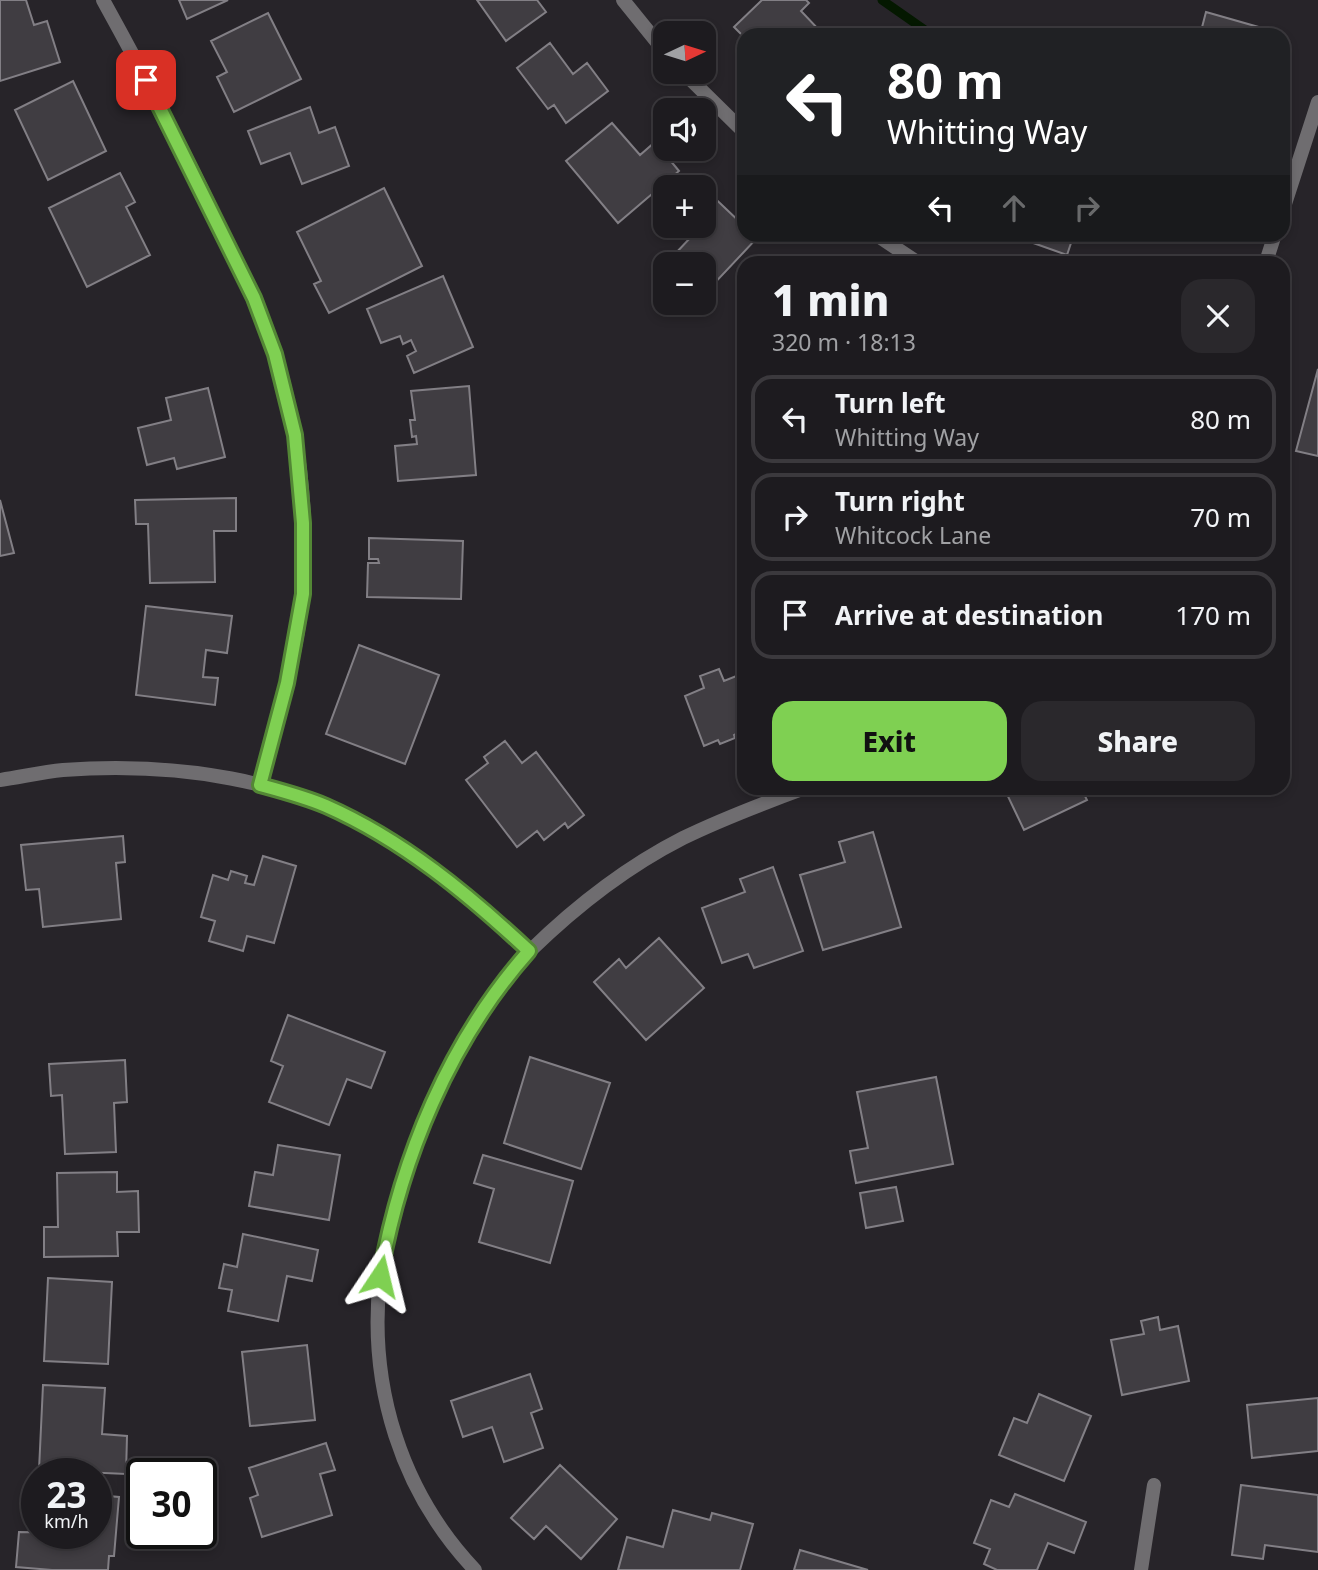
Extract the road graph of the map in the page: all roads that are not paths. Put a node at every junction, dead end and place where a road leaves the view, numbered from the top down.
1 (103, 0) edge
2 (622, 0) edge
3 (653, 37) edge
4 (695, 84) edge
5 (1318, 102) edge
6 (737, 125) edge
7 (1290, 188) edge
8 (887, 242) edge
9 (908, 256) edge
10 (0, 780) edge
11 (260, 785) junction
12 (788, 795) edge
13 (529, 951) junction
14 (1154, 1485) dead end
15 (475, 1570) edge
16 (1141, 1570) edge

1 - 11 street
2 - 3 street
4 - 6 street
5 - 7 street
8 - 9 street
10 - 11 street
11 - 13 street
12 - 13 street
13 - 15 street
14 - 16 street

